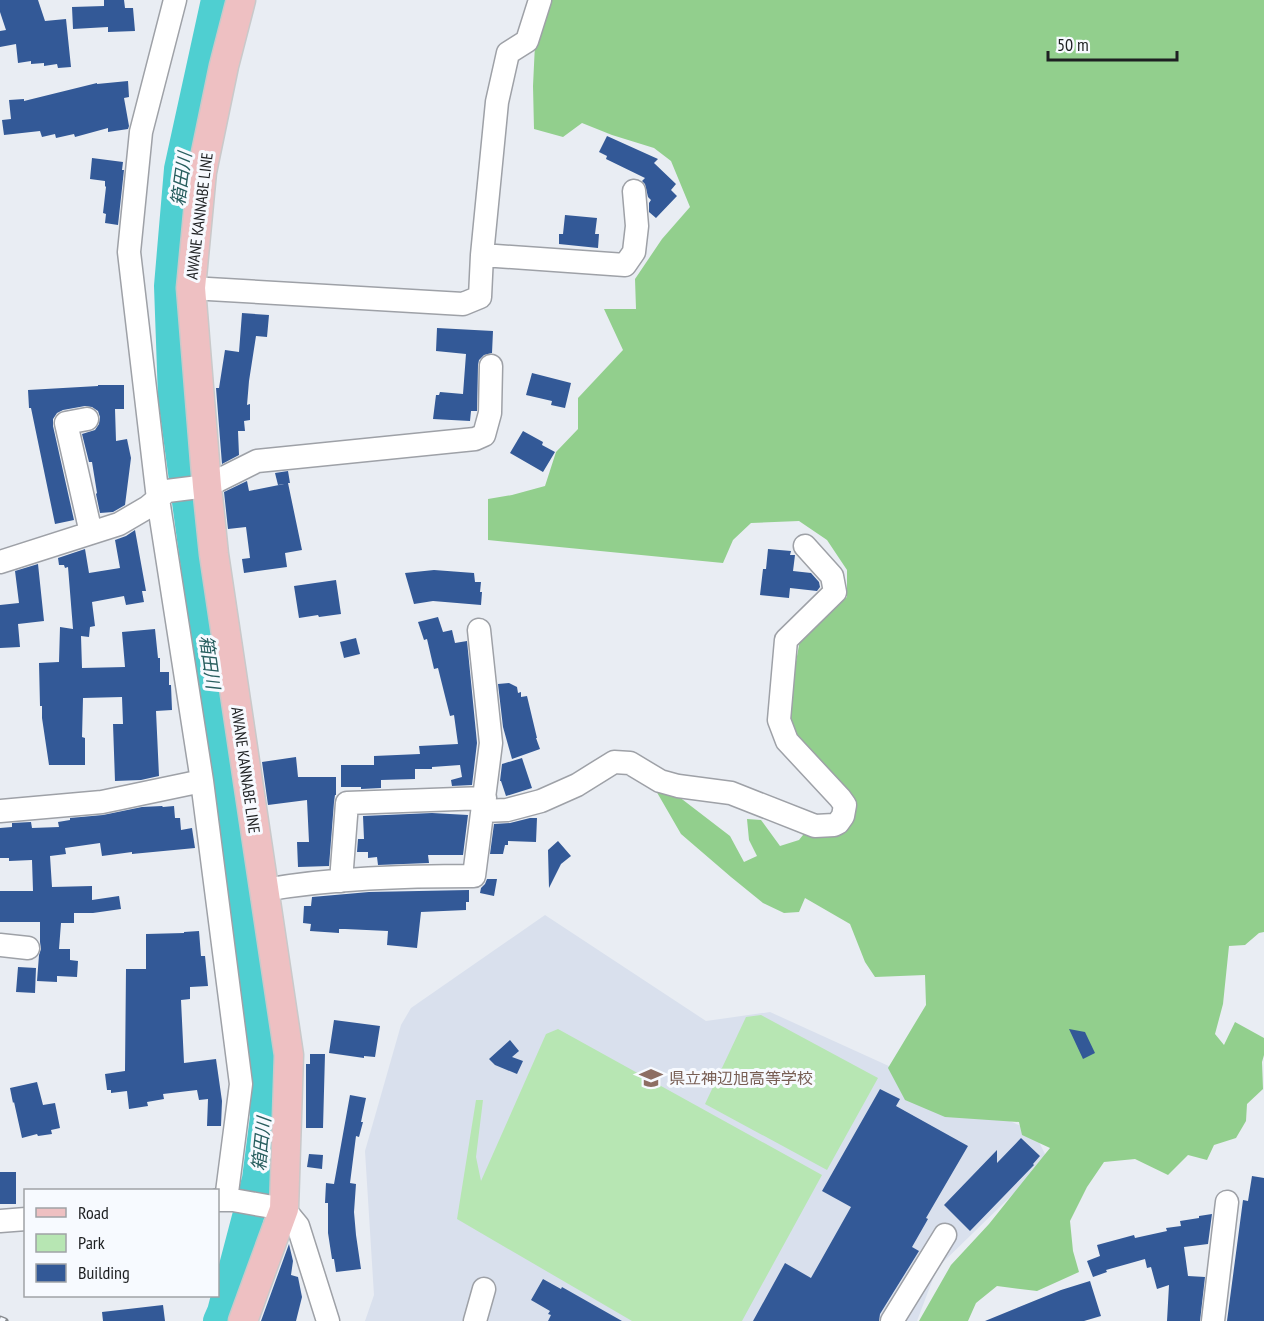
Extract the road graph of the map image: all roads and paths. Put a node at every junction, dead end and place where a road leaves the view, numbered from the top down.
1 (175, 0) edge
2 (241, 0) edge
3 (540, 0) edge
4 (634, 191) dead end
5 (482, 255) junction
6 (191, 288) junction
7 (491, 366) dead end
8 (87, 419) dead end
9 (204, 486) junction
10 (163, 495) junction
11 (90, 533) junction
12 (805, 546) dead end
13 (0, 562) edge
14 (478, 630) dead end
15 (202, 781) junction
16 (484, 805) junction
17 (0, 811) edge
18 (341, 881) junction
19 (264, 890) junction
20 (0, 945) edge
21 (28, 948) dead end
22 (225, 1200) edge
23 (1227, 1202) dead end
24 (280, 1208) junction
25 (24, 1219) edge
26 (0, 1221) edge
27 (945, 1235) dead end
28 (484, 1289) dead end
29 (243, 1321) edge
30 (328, 1321) edge
31 (475, 1321) edge
32 (892, 1321) edge
33 (1213, 1321) edge

1 - 10 street
2 - 6 main road, AWANE KANNABE LINE
3 - 5 street
4 - 5 street
5 - 6 street
6 - 9 main road, AWANE KANNABE LINE
7 - 9 street
8 - 11 street
9 - 10 street
9 - 19 main road, AWANE KANNABE LINE
10 - 11 street
10 - 15 street
11 - 13 street
12 - 16 street
14 - 16 street
15 - 17 street
15 - 22 street
16 - 18 street
16 - 18 street
18 - 19 street
19 - 24 main road, AWANE KANNABE LINE
20 - 21 street
22 - 24 street
23 - 33 street
24 - 29 main road, AWANE KANNABE LINE
24 - 30 street
25 - 26 street
27 - 32 street
28 - 31 street

